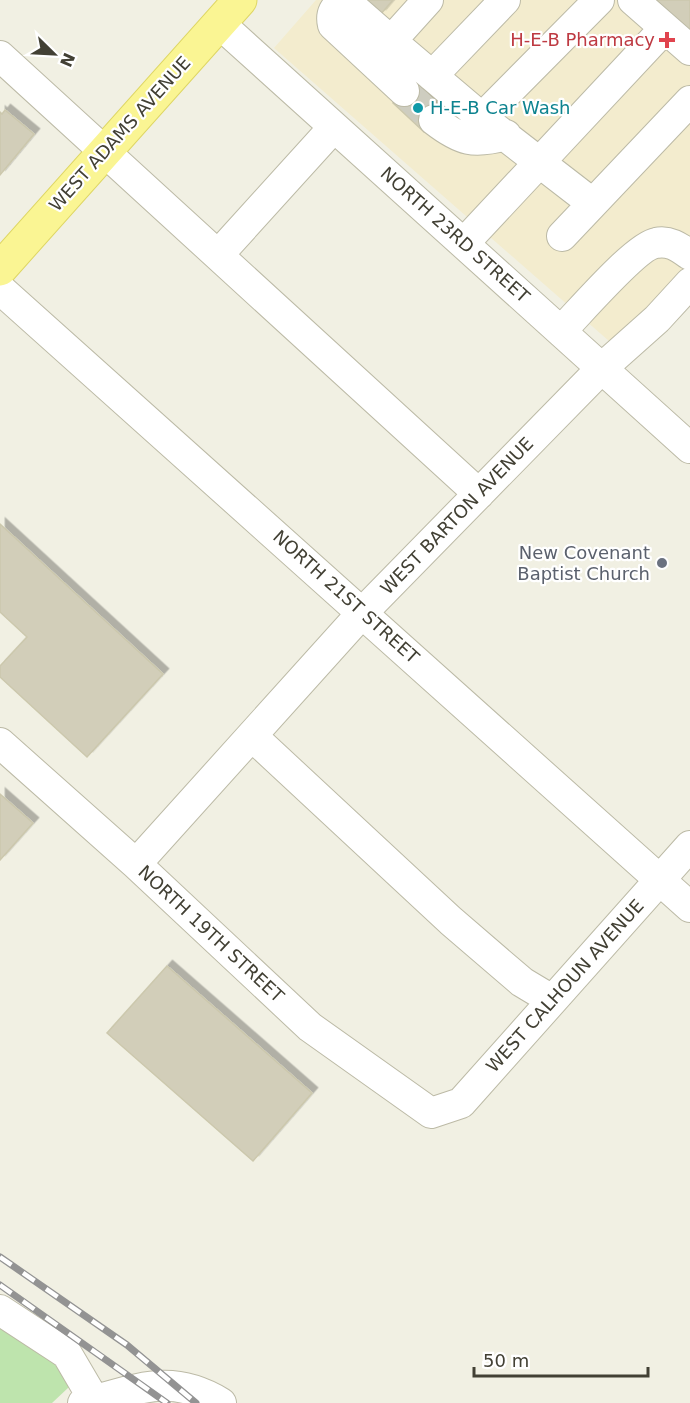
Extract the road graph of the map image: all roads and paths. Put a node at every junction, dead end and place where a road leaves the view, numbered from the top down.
1 (344, 0) edge
2 (505, 0) edge
3 (599, 0) edge
4 (633, 0) edge
5 (413, 5) edge
6 (229, 12) edge
7 (665, 28) junction
8 (391, 41) junction
9 (690, 50) edge
10 (0, 56) edge
11 (432, 76) junction
12 (404, 92) tunnel mouth
13 (690, 101) edge
14 (482, 118) junction
15 (435, 120) tunnel mouth
16 (334, 127) junction
17 (506, 135) junction
18 (105, 151) junction
19 (542, 162) junction
20 (592, 203) junction
21 (562, 236) dead end
22 (464, 243) junction
23 (218, 255) junction
24 (690, 255) edge
25 (0, 269) edge
26 (690, 283) edge
27 (0, 289) edge
28 (561, 332) junction
29 (602, 368) junction
30 (690, 448) edge
31 (479, 494) junction
32 (363, 612) junction
33 (252, 736) junction
34 (0, 743) edge
35 (690, 846) edge
36 (136, 864) junction
37 (660, 879) junction
38 (690, 907) edge
39 (552, 1000) junction
40 (431, 1113) joint
41 (0, 1310) edge
42 (88, 1402) edge
43 (221, 1403) edge

1 - 8 street
1 - 12 street
2 - 11 street
3 - 14 street
4 - 7 street
5 - 8 street
6 - 16 street, NORTH 23RD STREET
6 - 18 main road, WEST ADAMS AVENUE
7 - 9 street
7 - 19 street
8 - 11 street
10 - 18 street
11 - 14 street
13 - 20 street
14 - 17 street
15 - 17 street
16 - 22 street, NORTH 23RD STREET
16 - 23 street
17 - 19 street
18 - 23 street
18 - 25 main road, WEST ADAMS AVENUE
19 - 20 street
19 - 22 street
20 - 21 street
22 - 28 street, NORTH 23RD STREET
23 - 31 street
24 - 28 street
26 - 29 street, WEST BARTON AVENUE
27 - 32 street, NORTH 21ST STREET
28 - 29 street, NORTH 23RD STREET
29 - 30 street, NORTH 23RD STREET
29 - 31 street, WEST BARTON AVENUE
31 - 32 street, WEST BARTON AVENUE
32 - 33 street, WEST BARTON AVENUE
32 - 37 street, NORTH 21ST STREET
33 - 36 street, WEST BARTON AVENUE
33 - 39 street
34 - 36 street, NORTH 19TH STREET
35 - 37 street, WEST CALHOUN AVENUE
36 - 40 street, NORTH 19TH STREET
37 - 38 street, NORTH 21ST STREET
37 - 39 street, WEST CALHOUN AVENUE
39 - 40 street, WEST CALHOUN AVENUE
41 - 42 street
42 - 43 street

